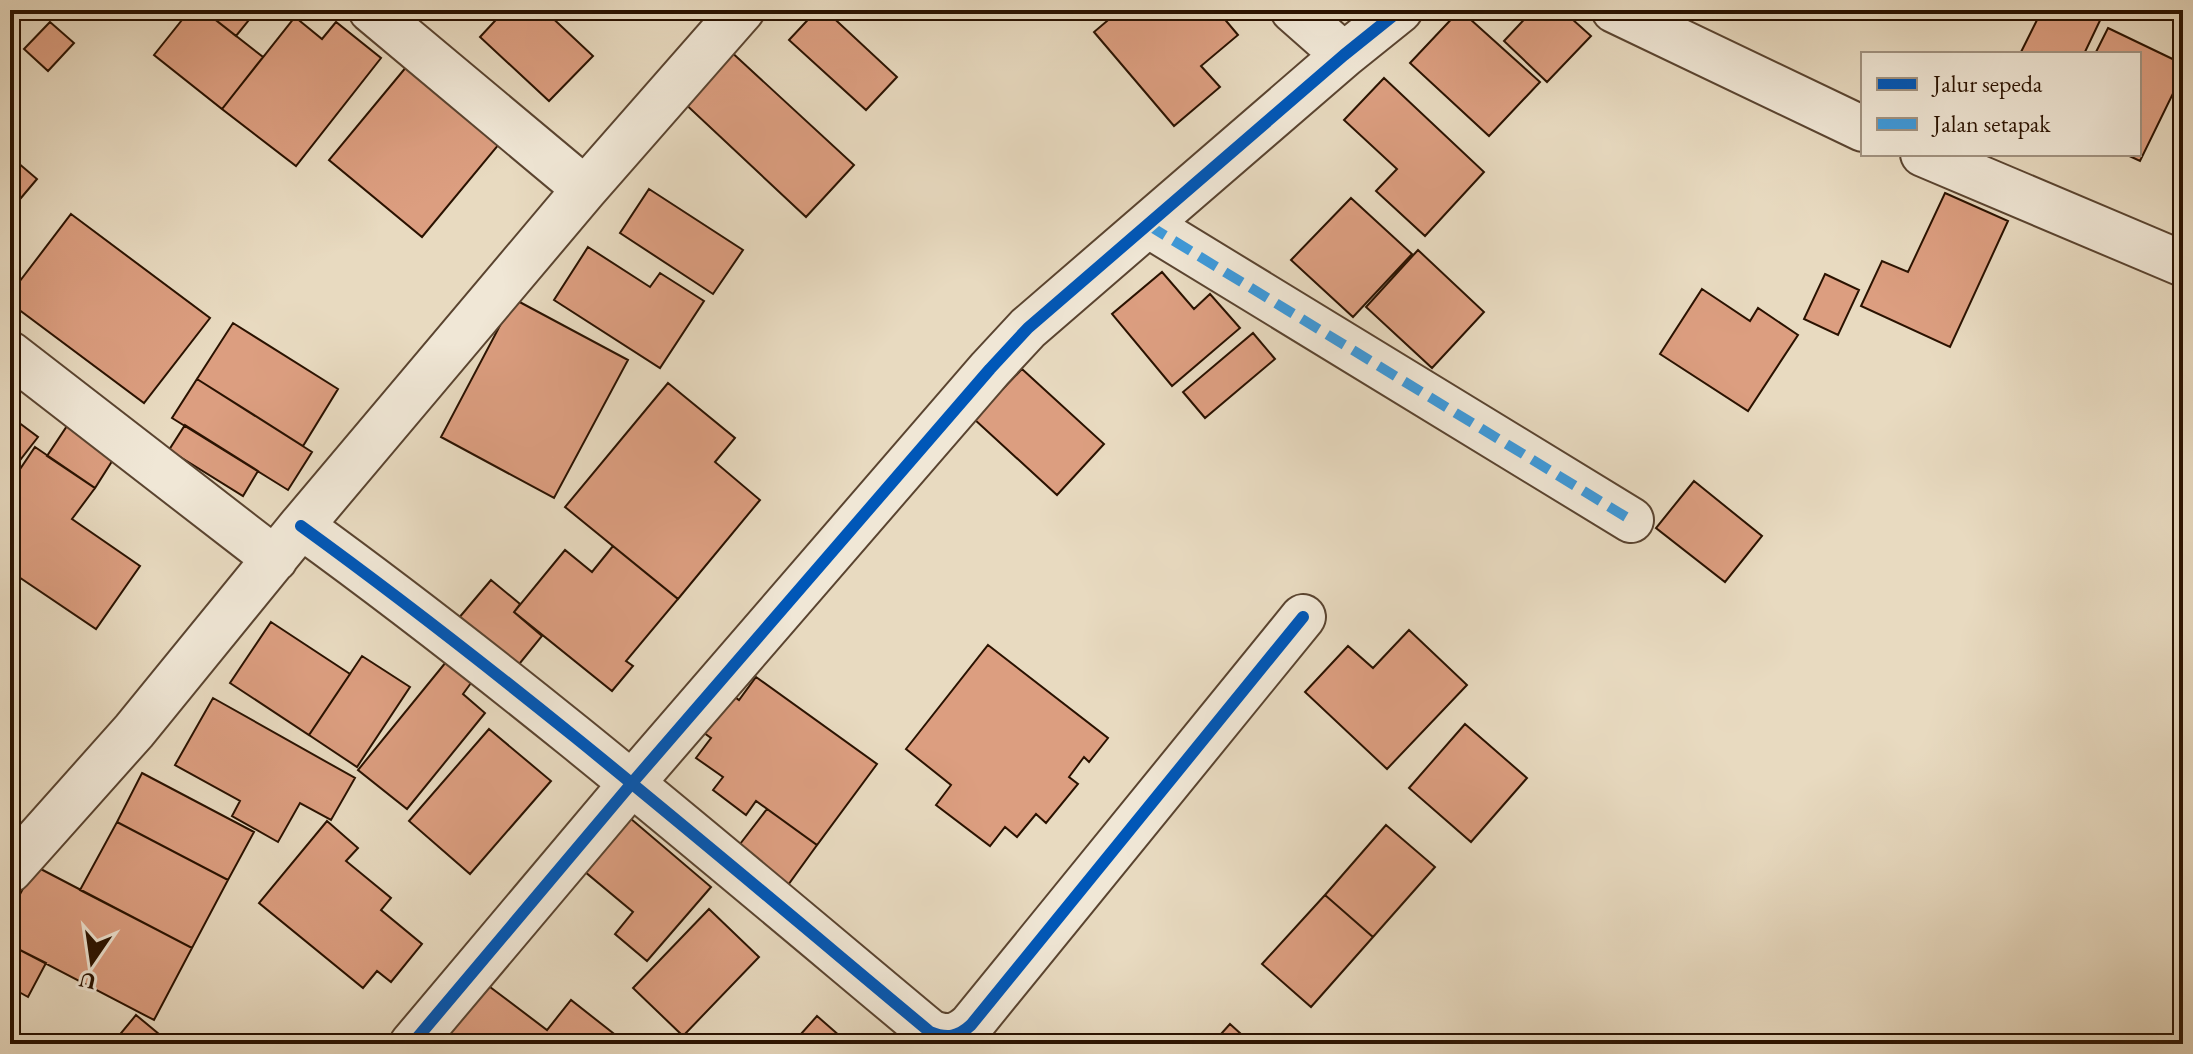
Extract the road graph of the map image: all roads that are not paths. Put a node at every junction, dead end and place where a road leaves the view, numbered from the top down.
1 (371, 10) edge
2 (742, 10) edge
3 (1293, 10) edge
4 (1400, 10) edge
5 (1614, 10) edge
6 (1344, 55) junction
7 (1861, 128) edge
8 (1928, 156) edge
9 (585, 189) junction
10 (1148, 225) junction
11 (2183, 264) edge
12 (10, 354) edge
13 (1631, 520) dead end
14 (301, 526) junction
15 (275, 559) junction
16 (1303, 617) dead end
17 (632, 783) junction
18 (10, 870) edge
19 (956, 1039) edge
20 (412, 1044) edge

1 - 9 street
2 - 9 street
3 - 6 street
4 - 6 street
5 - 7 street
6 - 10 street
8 - 11 street
9 - 14 street
10 - 13 street
10 - 17 street
12 - 15 street
14 - 15 street
14 - 17 street
15 - 18 street
16 - 19 street
17 - 19 street
17 - 20 street

